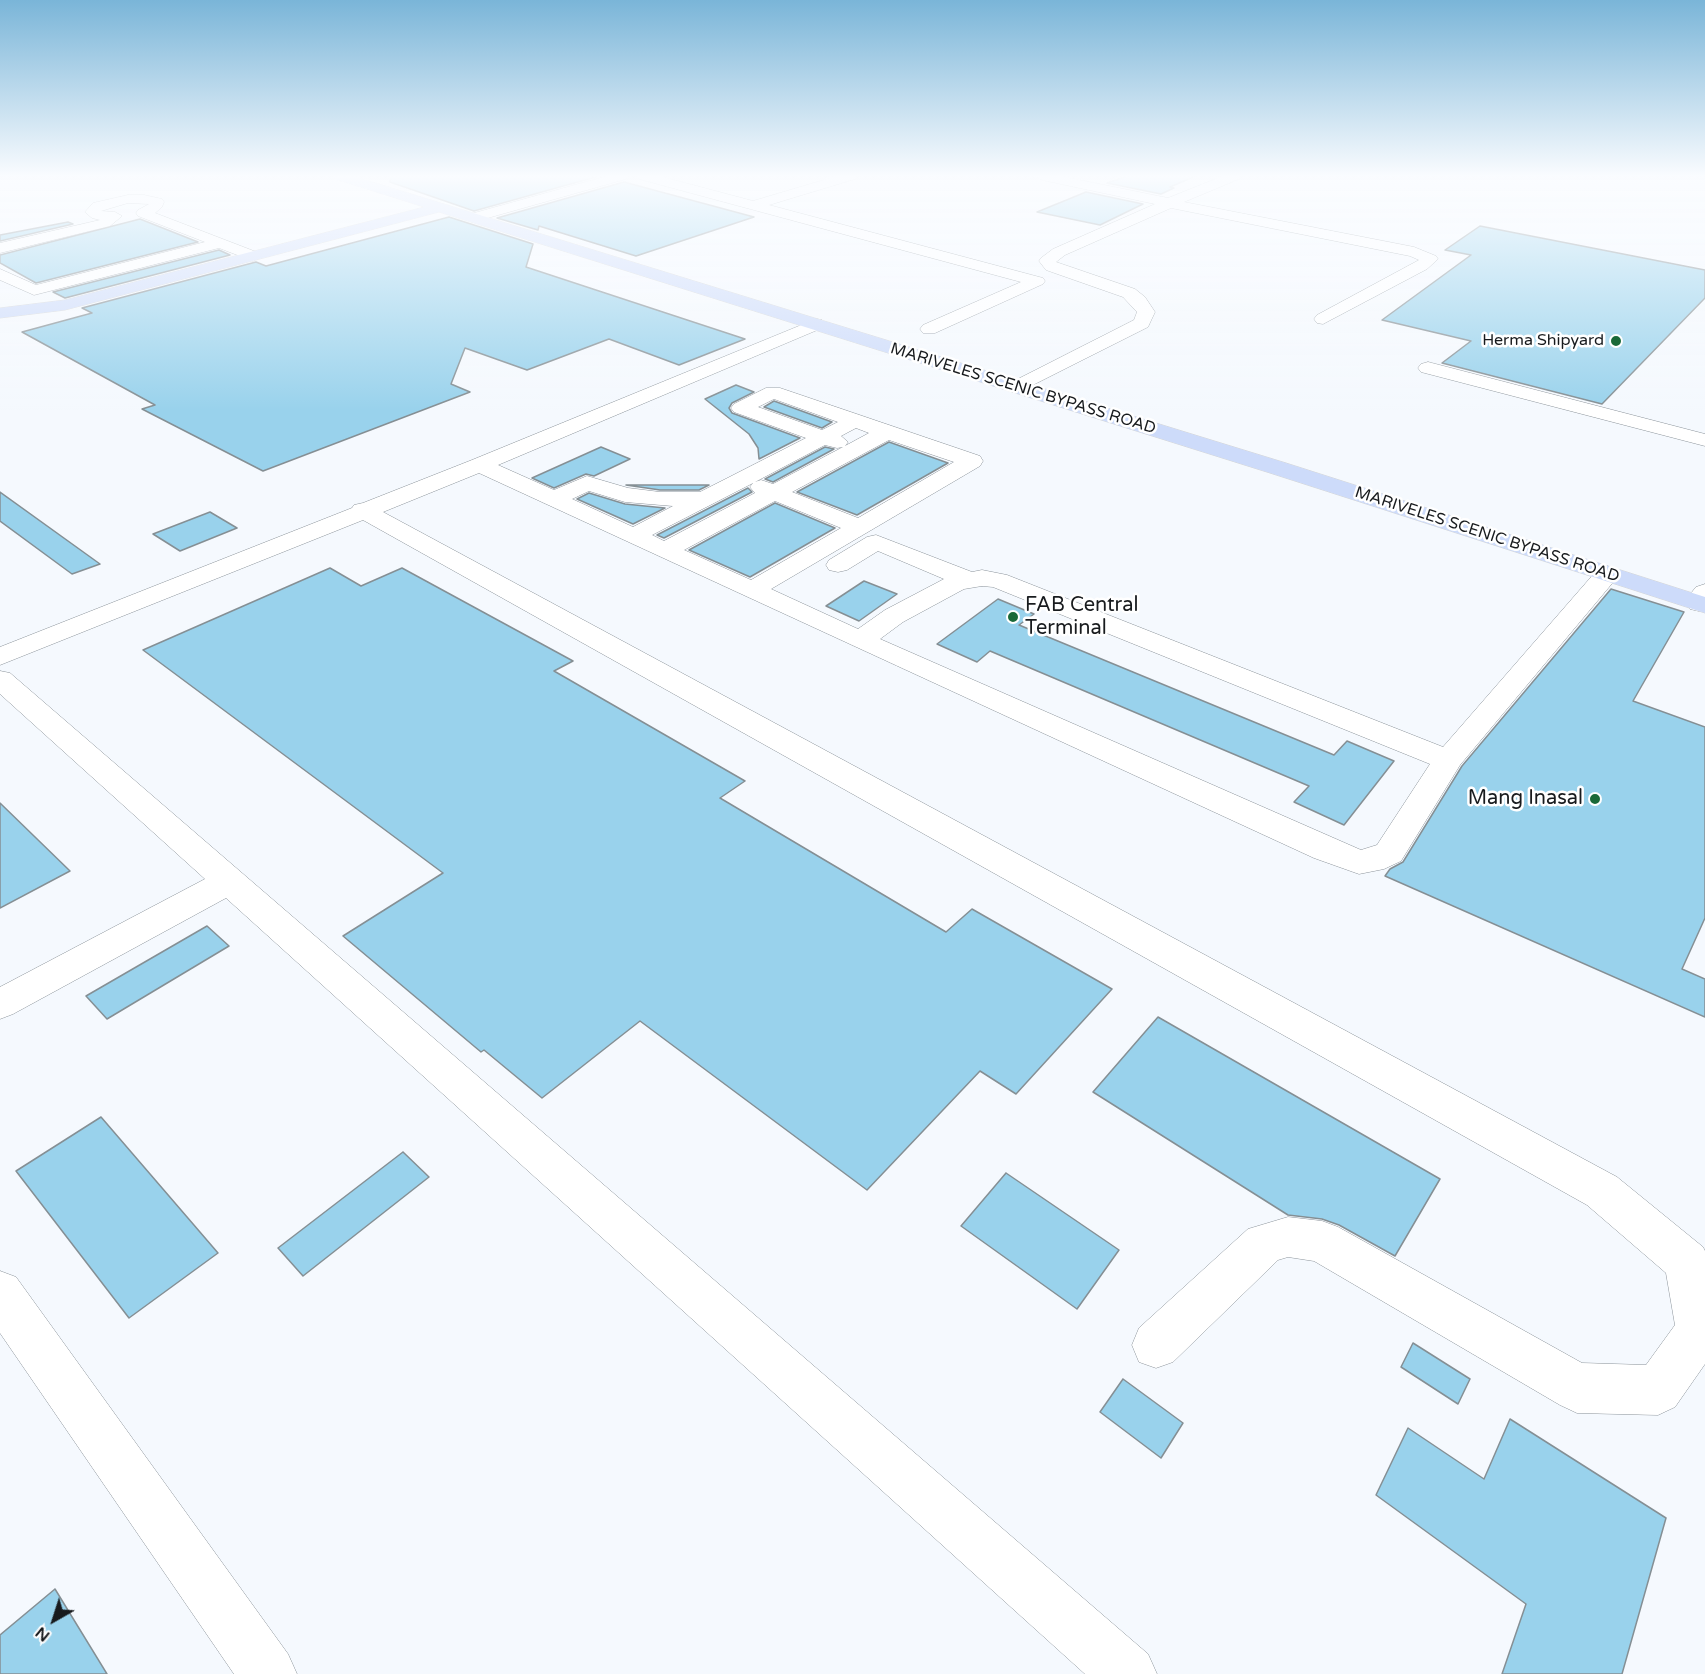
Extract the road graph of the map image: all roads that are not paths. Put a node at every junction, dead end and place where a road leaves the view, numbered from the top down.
1 (177, 254) edge
2 (248, 254) edge
3 (260, 254) edge
4 (589, 254) edge
5 (937, 254) edge
6 (1056, 254) edge
7 (1419, 254) edge
8 (253, 256) junction
9 (0, 274) edge
10 (0, 313) edge
11 (1323, 319) dead end
12 (816, 324) junction
13 (928, 329) dead end
14 (1428, 368) dead end
15 (1017, 387) junction
16 (741, 408) junction
17 (855, 421) junction
18 (887, 432) junction
19 (823, 437) junction
20 (1705, 440) edge
21 (855, 448) junction
22 (793, 453) junction
23 (480, 465) junction
24 (732, 476) junction
25 (587, 483) junction
26 (773, 492) junction
27 (554, 499) junction
28 (704, 499) junction
29 (362, 510) junction
30 (668, 518) junction
31 (859, 527) junction
32 (700, 532) junction
33 (633, 536) junction
34 (665, 550) junction
35 (1606, 573) junction
36 (969, 580) junction
37 (752, 590) junction
38 (1703, 600) edge
39 (778, 602) junction
40 (860, 640) junction
41 (0, 657) edge
42 (0, 679) edge
43 (1448, 759) junction
44 (229, 881) junction
45 (0, 1004) edge
46 (0, 1293) edge
47 (1156, 1345) dead end
48 (268, 1674) edge
49 (1128, 1674) edge

1 - 9 lane
2 - 8 lane
3 - 8 main road
4 - 12 main road, MARIVELES SCENIC BYPASS ROAD
5 - 13 lane
6 - 15 lane
7 - 11 lane
8 - 10 main road
12 - 15 main road, MARIVELES SCENIC BYPASS ROAD
12 - 23 lane
14 - 20 lane
15 - 35 main road, MARIVELES SCENIC BYPASS ROAD
16 - 17 lane
16 - 19 lane
16 - 22 lane
17 - 18 lane
17 - 19 lane
18 - 21 lane
18 - 31 lane
19 - 21 lane
19 - 22 lane
21 - 26 lane
22 - 24 lane
23 - 27 lane
23 - 29 lane
24 - 26 lane
24 - 28 lane
25 - 27 lane
25 - 28 lane
25 - 30 lane
26 - 31 lane
26 - 32 lane
27 - 33 lane
28 - 30 lane
29 - 41 lane
29 - 47 lane
30 - 32 lane
30 - 33 lane
31 - 37 lane
32 - 34 lane
33 - 34 lane
34 - 37 lane
35 - 38 main road, MARIVELES SCENIC BYPASS ROAD
35 - 43 lane
36 - 39 lane
36 - 40 lane
36 - 43 lane
37 - 39 lane
39 - 40 lane
40 - 43 lane
42 - 44 lane
44 - 45 lane
44 - 49 lane
46 - 48 lane

